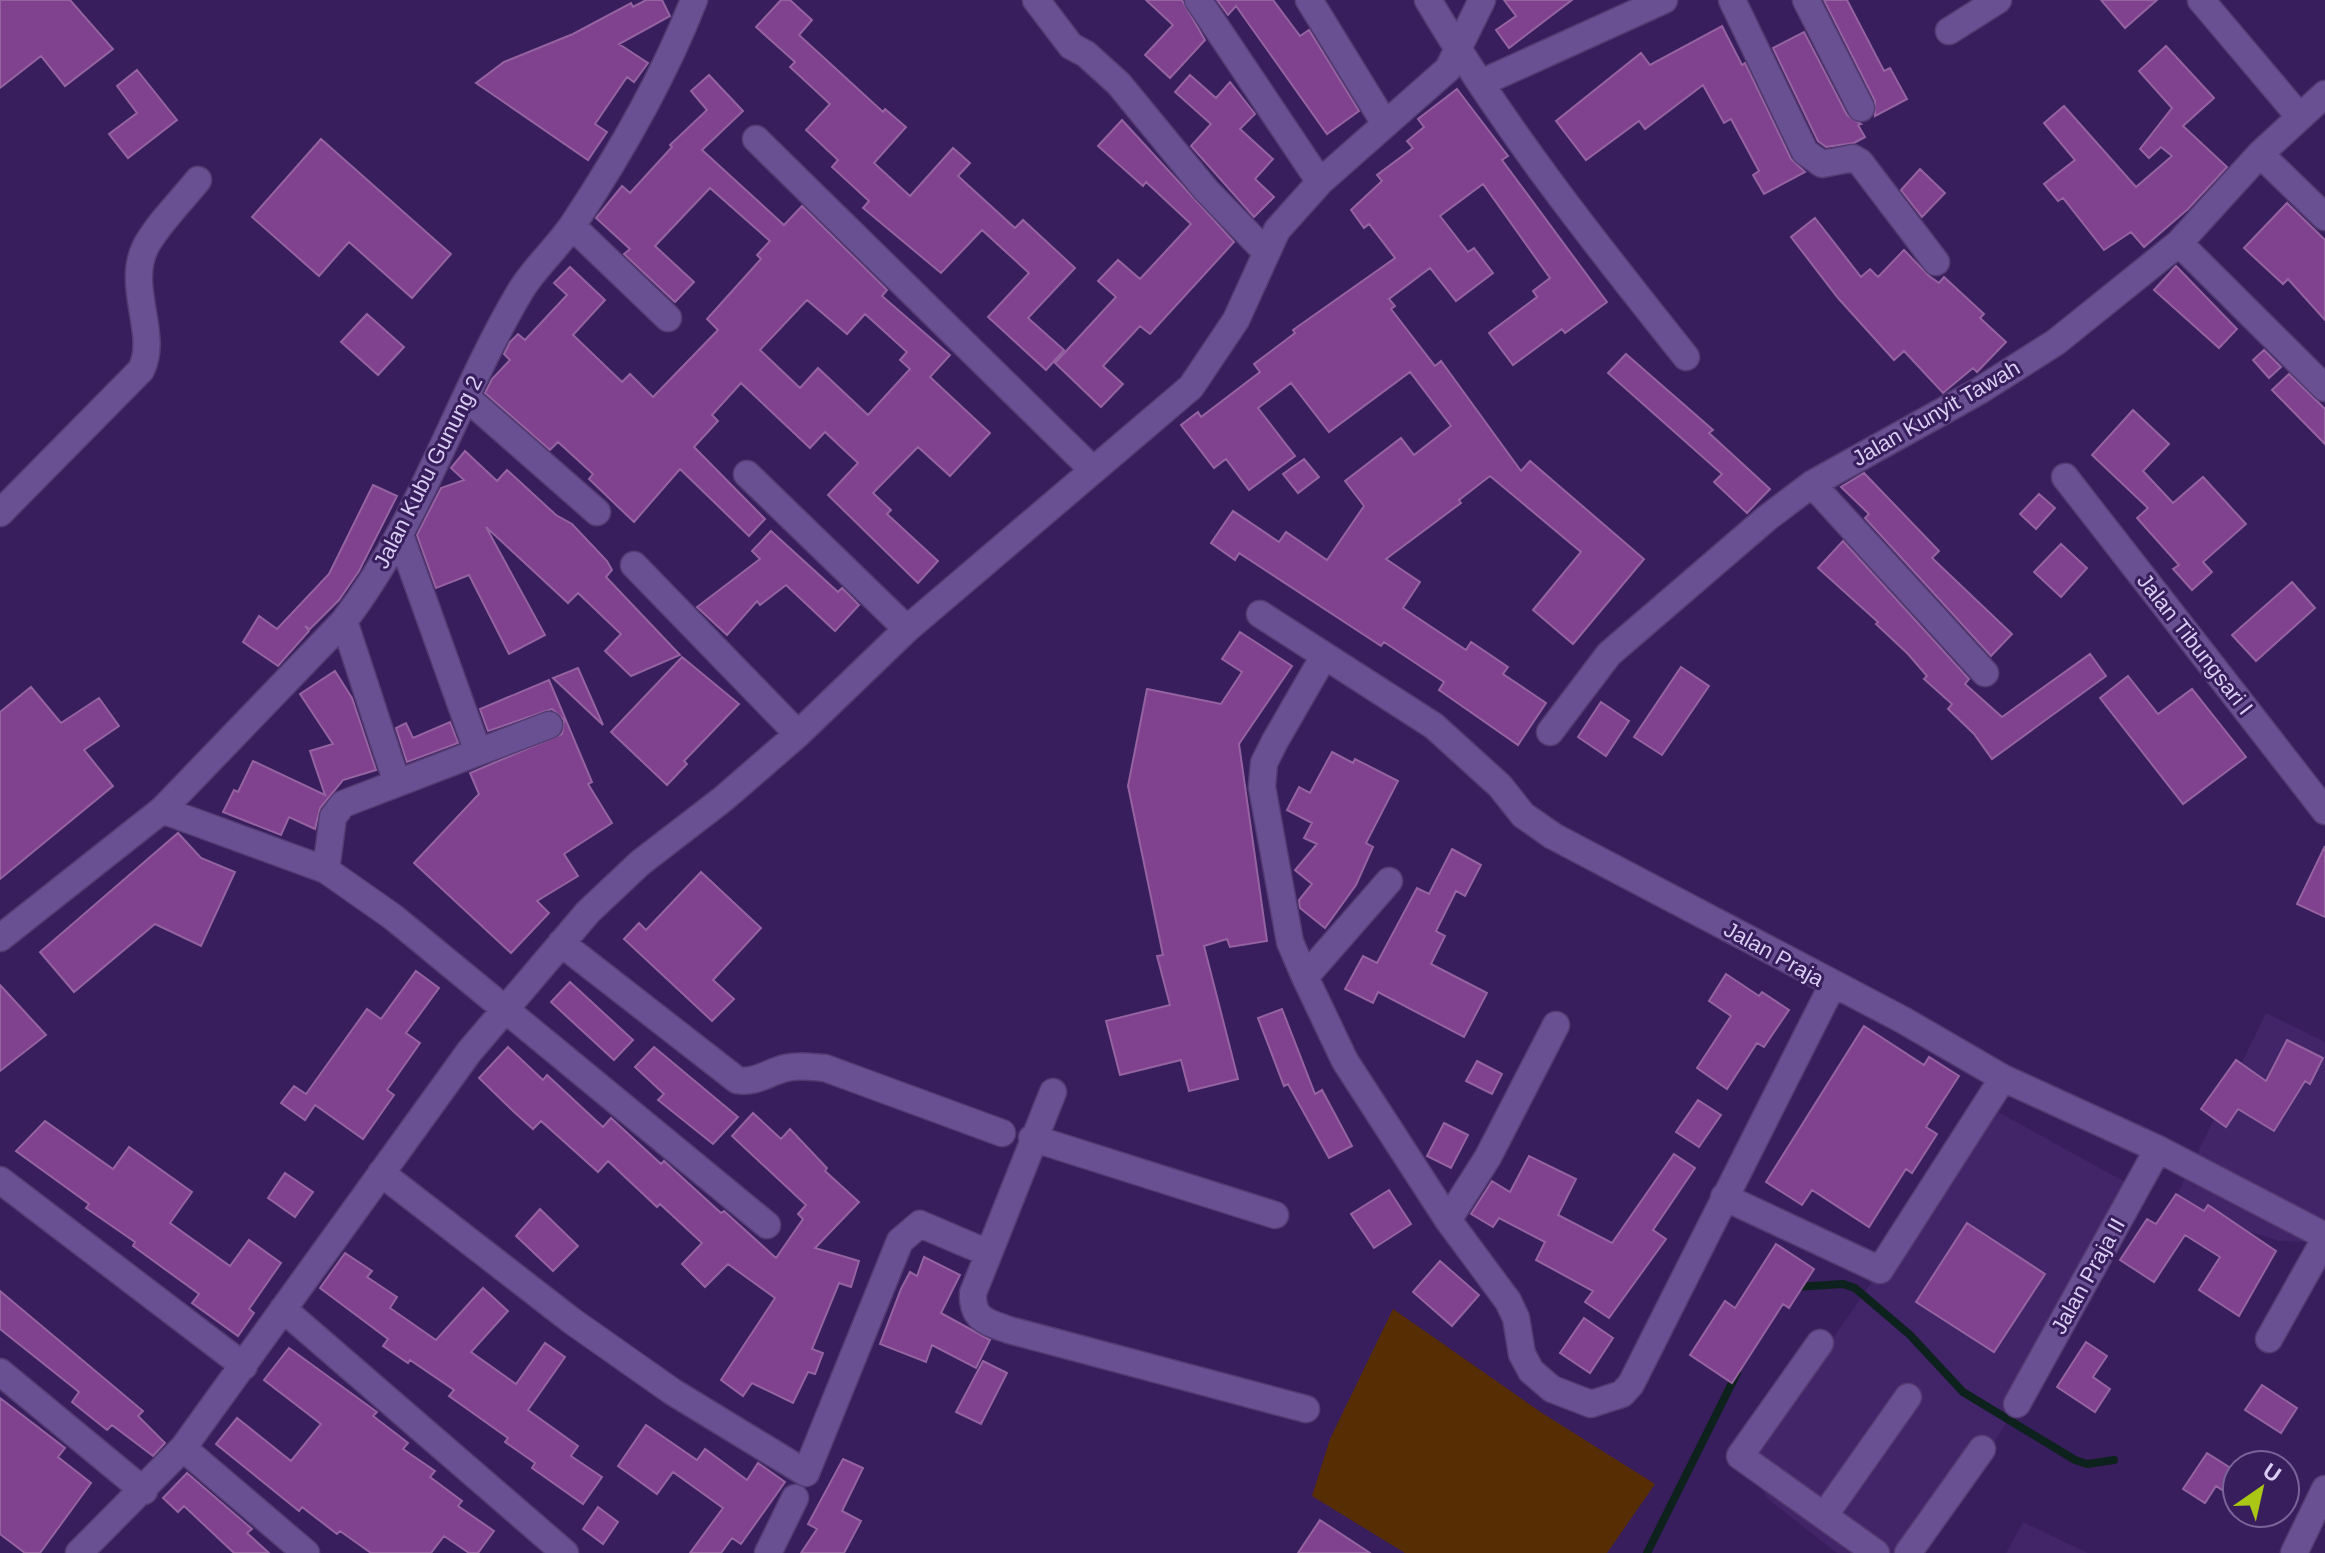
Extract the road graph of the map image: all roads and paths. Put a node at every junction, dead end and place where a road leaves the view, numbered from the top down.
1 (694, 0) edge
2 (1036, 0) edge
3 (1198, 0) edge
4 (1309, 0) edge
5 (1428, 0) edge
6 (1482, 0) edge
7 (1664, 0) edge
8 (1732, 0) edge
9 (1806, 0) edge
10 (1998, 0) edge
11 (2201, 0) edge
12 (1949, 31) dead end
13 (1459, 51) junction
14 (1481, 83) junction
15 (2325, 94) edge
16 (1861, 108) dead end
17 (2299, 116) junction
18 (1384, 122) junction
19 (756, 139) dead end
20 (2260, 154) junction
21 (198, 180) dead end
22 (1320, 182) junction
23 (2325, 217) edge
24 (572, 226) junction
25 (2179, 243) junction
26 (1265, 251) junction
27 (1936, 262) dead end
28 (668, 318) dead end
29 (1686, 357) dead end
30 (2325, 388) edge
31 (466, 397) junction
32 (1091, 468) junction
33 (747, 474) dead end
34 (2065, 477) dead end
35 (1812, 484) junction
36 (597, 512) dead end
37 (0, 513) edge
38 (400, 535) junction
39 (634, 565) dead end
40 (1260, 614) dead end
41 (344, 621) junction
42 (907, 629) junction
43 (1324, 656) junction
44 (1985, 673) dead end
45 (549, 725) dead end
46 (1550, 732) dead end
47 (798, 734) junction
48 (478, 752) junction
49 (397, 783) junction
50 (162, 810) junction
51 (2325, 811) edge
52 (326, 870) junction
53 (1389, 881) dead end
54 (0, 938) edge
55 (561, 943) junction
56 (1305, 977) junction
57 (1832, 986) junction
58 (504, 1011) junction
59 (1556, 1025) dead end
60 (2003, 1078) junction
61 (1053, 1092) dead end
62 (1002, 1133) dead end
63 (1032, 1138) junction
64 (2158, 1149) junction
65 (381, 1173) junction
66 (0, 1180) edge
67 (1724, 1197) junction
68 (1275, 1215) dead end
69 (1448, 1220) junction
70 (767, 1225) dead end
71 (2325, 1238) edge
72 (988, 1253) junction
73 (283, 1309) junction
74 (2269, 1339) dead end
75 (1820, 1343) dead end
76 (244, 1366) junction
77 (0, 1372) edge
78 (1908, 1397) dead end
79 (2017, 1404) dead end
80 (1306, 1409) dead end
81 (183, 1448) junction
82 (1982, 1449) dead end
83 (2325, 1489) edge
84 (144, 1491) junction
85 (795, 1498) dead end
86 (1824, 1516) junction
87 (79, 1553) edge
88 (306, 1553) edge
89 (565, 1553) edge
90 (768, 1553) edge
91 (1876, 1553) edge
92 (1908, 1553) edge
93 (2294, 1553) edge

1 - 24 street, Jalan Kubu Gunung 2
2 - 26 street
3 - 22 street
4 - 18 street
5 - 13 street
6 - 13 street
7 - 14 street
8 - 27 street
9 - 16 street
10 - 12 street
11 - 17 street
13 - 14 street
13 - 18 street
14 - 29 street
15 - 17 street, Jalan Kunyit Tawah
17 - 20 street, Jalan Kunyit Tawah
18 - 22 street
19 - 32 street
20 - 23 street
20 - 25 street, Jalan Kunyit Tawah
21 - 37 street
22 - 26 street
24 - 28 street
24 - 31 street, Jalan Kubu Gunung 2
25 - 30 street
25 - 35 street, Jalan Kunyit Tawah
26 - 32 street
31 - 36 street
31 - 38 street, Jalan Kubu Gunung 2
32 - 42 street
33 - 42 street
34 - 51 street, Jalan Tibungsari I
35 - 44 street
35 - 46 street, Jalan Kunyit Tawah
38 - 41 street, Jalan Kubu Gunung 2
38 - 48 street
39 - 47 street
40 - 43 street, Jalan Praja
41 - 49 street
41 - 50 street, Jalan Kubu Gunung 2
42 - 47 street
43 - 56 street
43 - 57 street, Jalan Praja
45 - 48 street
47 - 55 street
48 - 49 street
49 - 52 street
50 - 52 street
50 - 54 street, Jalan Kubu Gunung 2
52 - 58 street
53 - 56 street
55 - 58 street
55 - 62 street
56 - 69 street
57 - 60 street, Jalan Praja
57 - 67 street
58 - 65 street
58 - 70 street
59 - 69 street
60 - 64 street, Jalan Praja
60 - 67 street
61 - 63 street
63 - 68 street
63 - 72 street
64 - 71 street, Jalan Praja
64 - 79 street, Jalan Praja II
65 - 72 street
65 - 73 street
66 - 76 street
67 - 69 street
71 - 74 street
72 - 80 street
73 - 76 street
73 - 89 street
75 - 86 street
76 - 81 street
77 - 84 street
78 - 86 street
81 - 84 street
81 - 88 street
82 - 92 street
83 - 93 street
84 - 87 street
85 - 90 street
86 - 91 street

